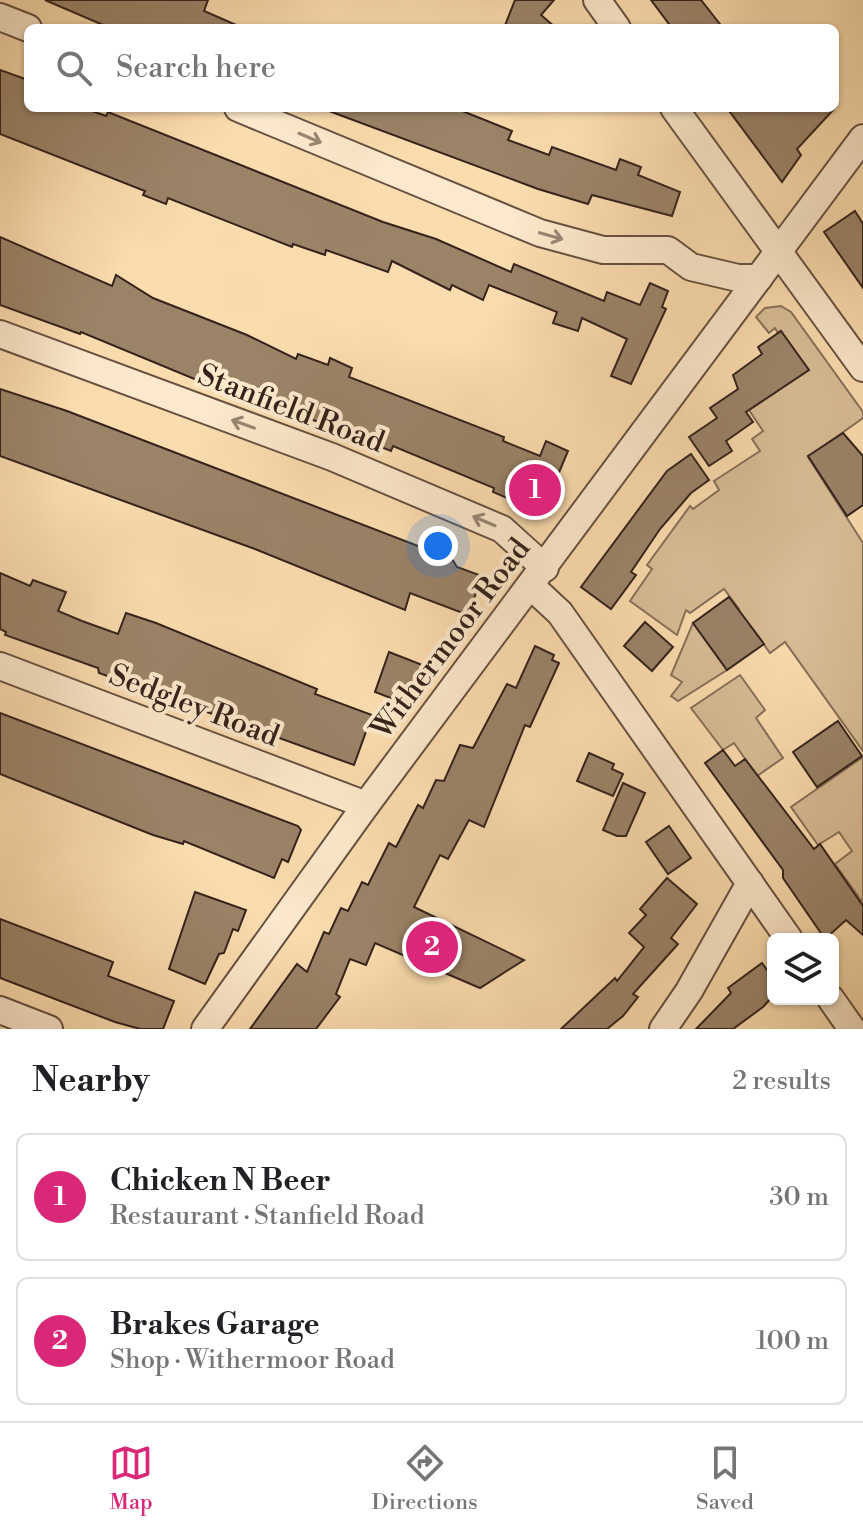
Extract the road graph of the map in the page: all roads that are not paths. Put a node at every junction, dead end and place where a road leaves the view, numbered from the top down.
1 (597, 0) edge
2 (0, 17) edge
3 (614, 24) edge
4 (24, 26) edge
5 (248, 112) edge
6 (677, 112) edge
7 (863, 138) edge
8 (779, 250) junction
9 (759, 278) junction
10 (0, 334) edge
11 (863, 368) edge
12 (538, 577) junction
13 (0, 666) edge
14 (366, 805) junction
15 (750, 883) junction
16 (785, 933) edge
17 (835, 1005) edge
18 (0, 1010) edge
19 (49, 1029) edge
20 (205, 1029) edge
21 (663, 1029) edge
22 (852, 1029) edge

1 - 3 street
2 - 4 street
5 -> 9 street
6 - 8 street
7 - 8 street, Withermoor Road
8 - 9 street, Withermoor Road
8 - 11 street
9 - 12 street, Withermoor Road
12 -> 10 street, Stanfield Road
12 - 14 street, Withermoor Road
12 - 15 street, Stanfield Road
13 - 14 street, Sedgley Road
14 - 20 street, Withermoor Road
15 - 16 street, Stanfield Road
15 - 21 street
17 - 22 street
18 - 19 street

